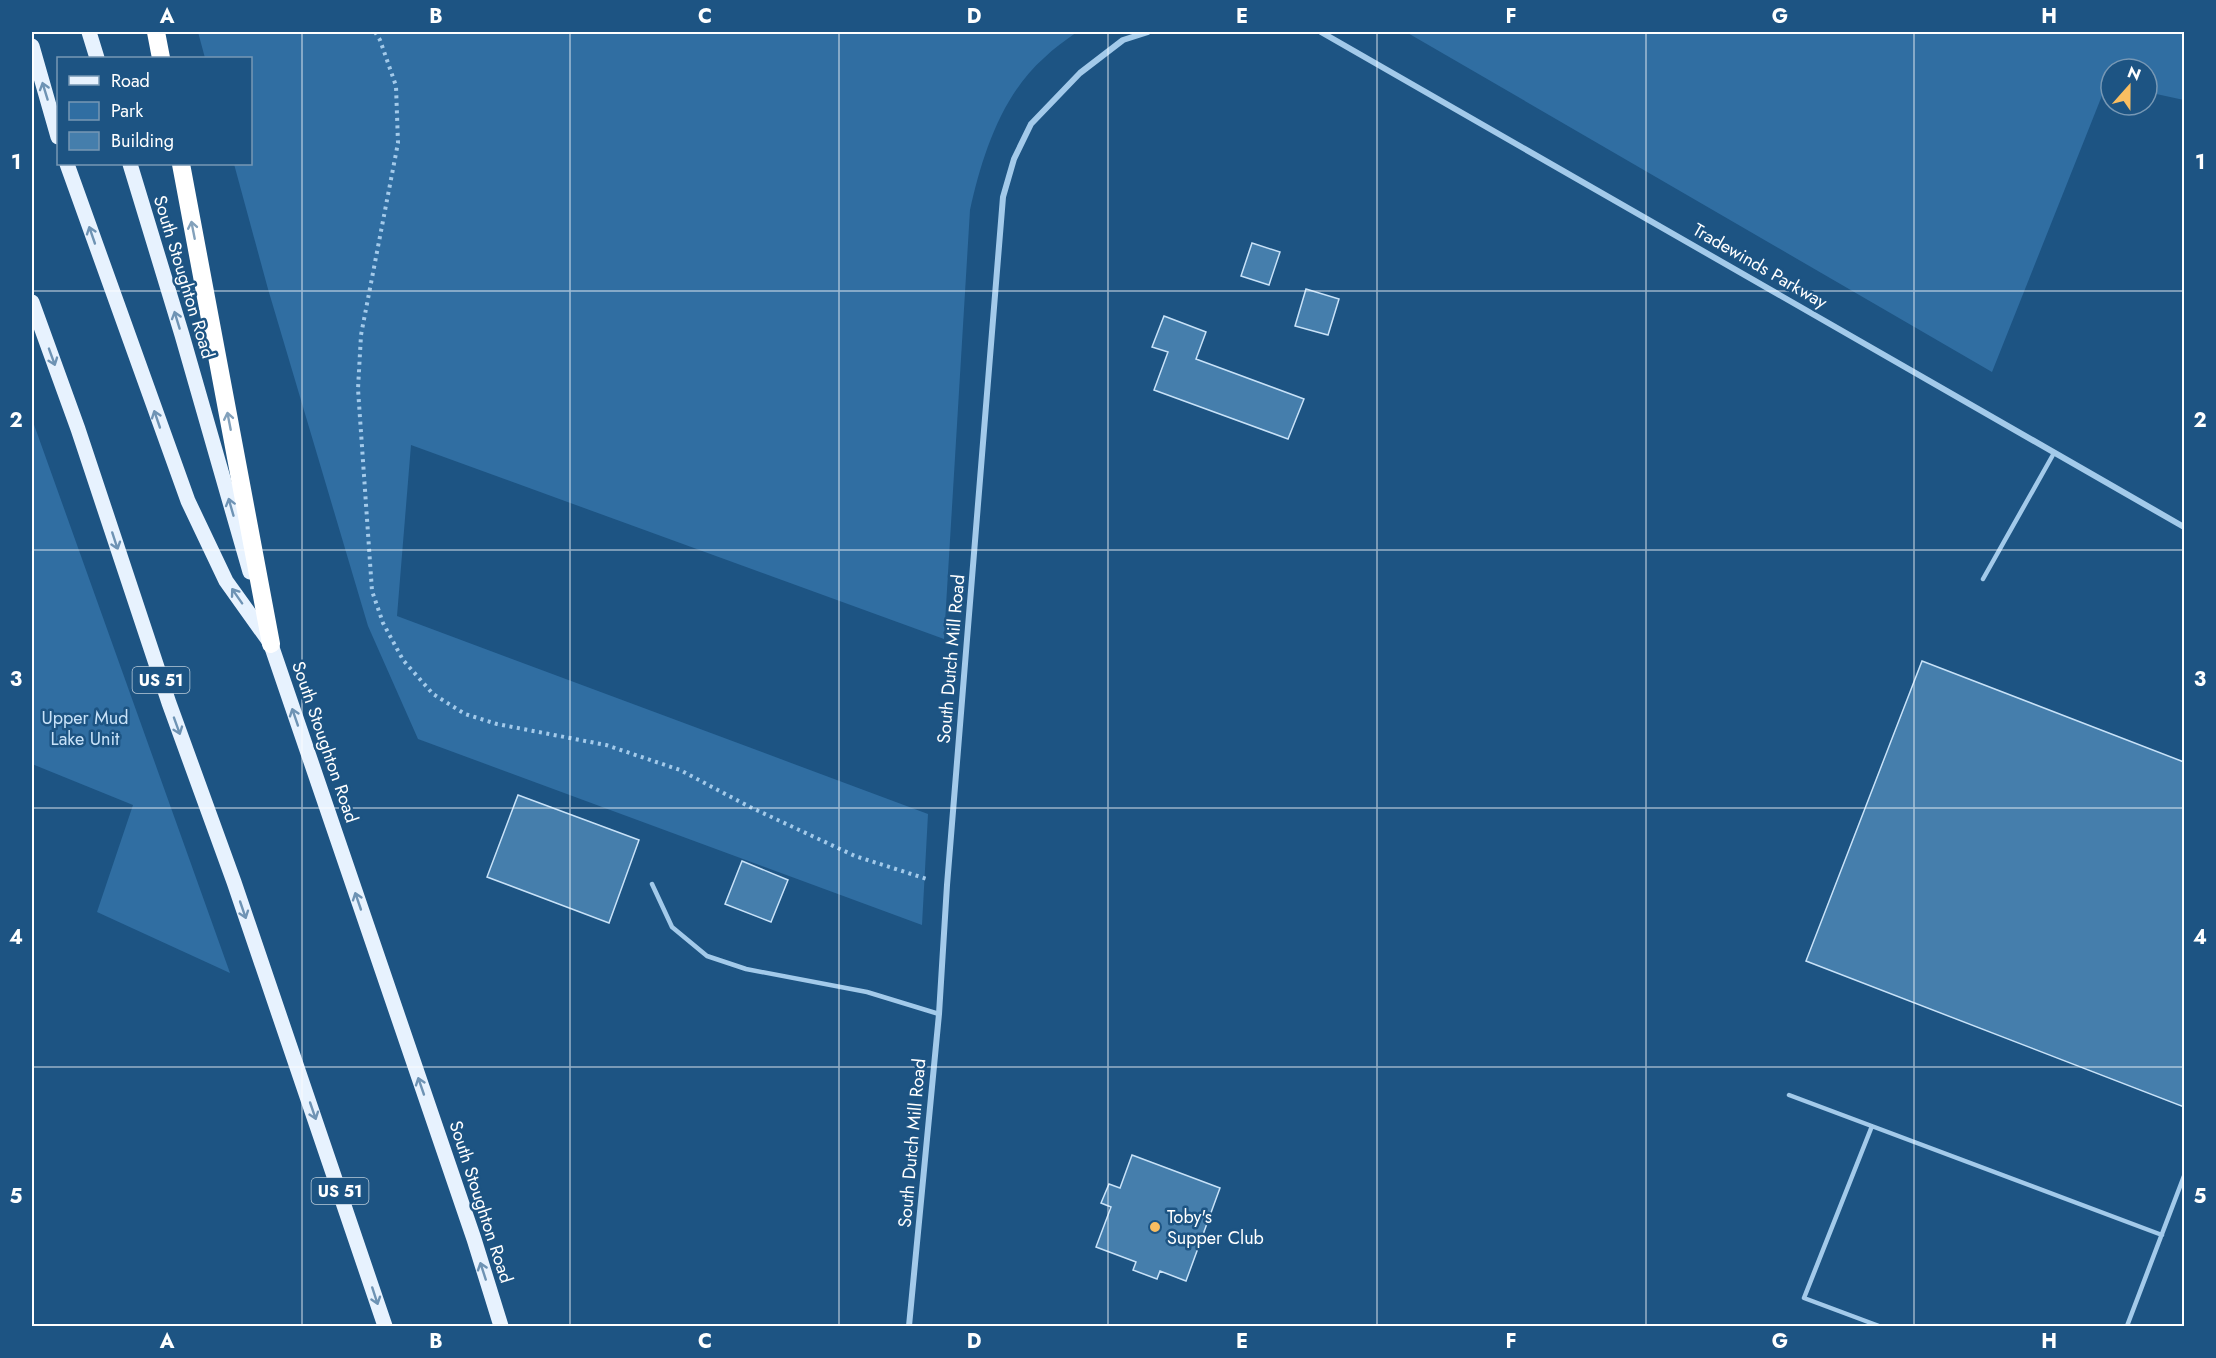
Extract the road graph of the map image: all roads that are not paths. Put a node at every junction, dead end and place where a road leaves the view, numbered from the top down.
1 (89, 32) edge
2 (156, 32) edge
3 (1148, 32) edge
4 (1321, 32) edge
5 (32, 46) edge
6 (98, 57) edge
7 (161, 57) edge
8 (57, 133) edge
9 (67, 165) edge
10 (130, 165) edge
11 (181, 165) edge
12 (32, 302) edge
13 (2054, 453) junction
14 (2184, 528) edge
15 (1983, 579) dead end
16 (271, 644) junction
17 (652, 884) dead end
18 (939, 1014) junction
19 (1789, 1095) dead end
20 (1872, 1126) junction
21 (2184, 1176) edge
22 (2162, 1235) junction
23 (385, 1326) edge
24 (501, 1326) edge
25 (909, 1326) edge
26 (1879, 1326) edge
27 (2127, 1326) edge

1 - 6 main road
2 - 7 highway
3 - 18 street, South Dutch Mill Road
4 - 13 street, Tradewinds Parkway
8 -> 5 main road
16 -> 9 main road
16 -> 10 main road, South Stoughton Road
16 -> 11 highway
12 -> 23 main road, US 51
13 - 14 street, Tradewinds Parkway
13 - 15 lane
24 -> 16 main road, South Stoughton Road
17 - 18 lane
18 - 25 street, South Dutch Mill Road
19 - 20 lane
20 - 22 lane
20 - 26 lane
21 - 22 lane
22 - 27 lane

